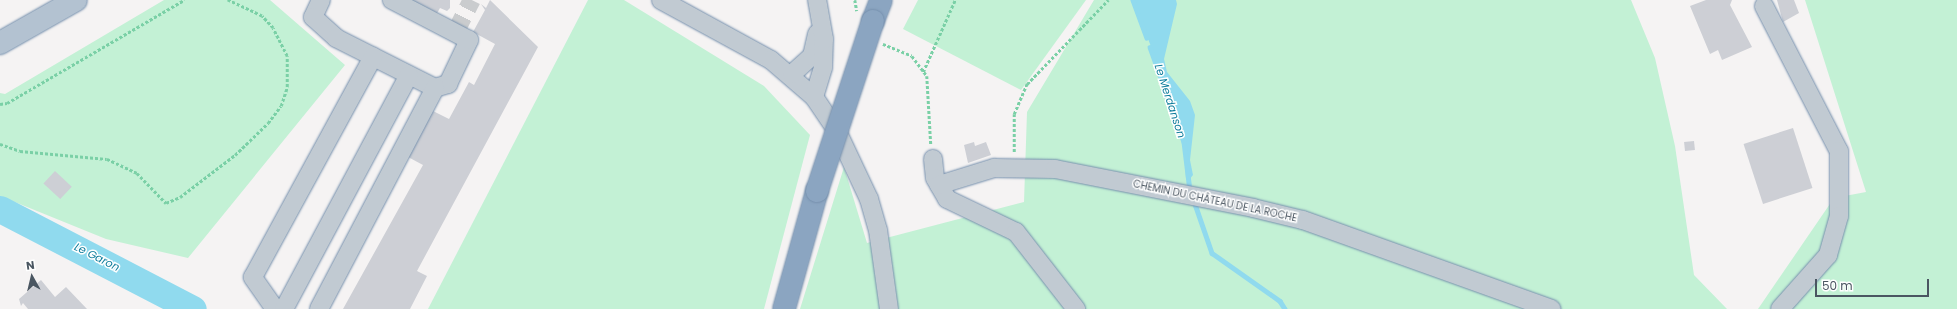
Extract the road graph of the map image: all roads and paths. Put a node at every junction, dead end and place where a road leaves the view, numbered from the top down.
1 (76, 0) edge
2 (184, 0) edge
3 (227, 0) edge
4 (321, 0) edge
5 (392, 0) edge
6 (661, 0) edge
7 (854, 0) edge
8 (881, 0) edge
9 (955, 0) edge
10 (1108, 0) edge
11 (818, 5) edge
12 (1764, 6) dead end
13 (871, 27) junction
14 (0, 43) edge
15 (373, 57) junction
16 (924, 72) junction
17 (409, 74) junction
18 (792, 74) junction
19 (435, 88) junction
20 (814, 98) junction
21 (0, 104) edge
22 (0, 144) edge
23 (933, 159) joint
24 (1014, 169) junction
25 (939, 184) junction
26 (275, 309) edge
27 (284, 309) edge
28 (319, 309) edge
29 (784, 309) edge
30 (888, 309) edge
31 (1076, 309) edge
32 (1552, 309) edge
33 (1780, 309) edge

1 - 14 main road
2 - 21 path
3 - 22 path
4 - 15 street
5 - 19 street
6 - 18 street
7 - 13 path
8 - 13 highway
9 - 16 path
10 - 24 path
11 - 18 street
11 - 20 street
12 - 33 street
13 - 16 path
13 - 29 highway, bridge
15 - 17 street
15 - 26 street
16 - 23 path
17 - 19 street
17 - 27 street
18 - 20 street
19 - 28 street
20 - 30 street
23 - 25 street
24 - 25 street, CHEMIN DU CHÂTEAU DE LA ROCHE
24 - 32 street, CHEMIN DU CHÂTEAU DE LA ROCHE
25 - 31 street

